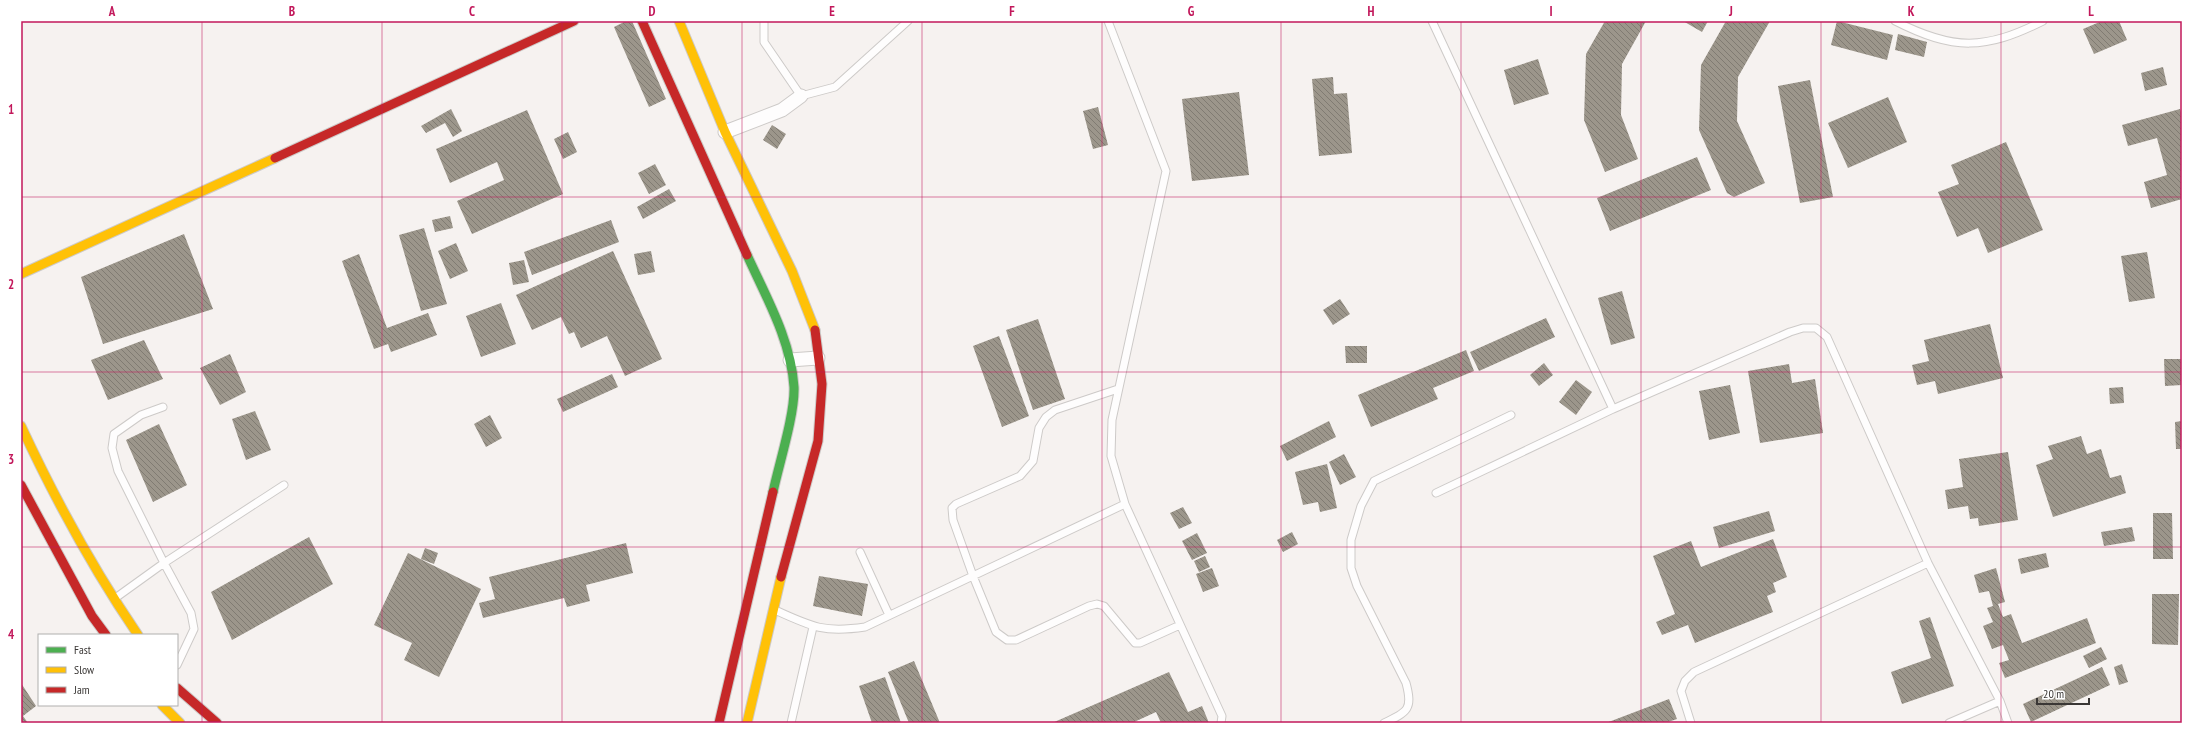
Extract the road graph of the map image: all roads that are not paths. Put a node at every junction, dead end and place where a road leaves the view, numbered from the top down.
1 (574, 21) edge
2 (642, 21) edge
3 (679, 21) edge
4 (764, 21) edge
5 (908, 21) edge
6 (1108, 21) edge
7 (1432, 21) edge
8 (1895, 21) edge
9 (2043, 21) edge
10 (801, 96) junction
11 (726, 132) junction
12 (21, 274) edge
13 (818, 358) junction
14 (790, 360) junction
15 (1118, 389) junction
16 (163, 407) dead end
17 (1613, 409) junction
18 (1511, 415) dead end
19 (21, 426) edge
20 (21, 485) edge
21 (284, 485) dead end
22 (1436, 493) dead end
23 (1125, 504) junction
24 (860, 552) dead end
25 (1928, 562) junction
26 (164, 564) junction
27 (973, 576) junction
28 (113, 600) junction
29 (774, 609) junction
30 (890, 615) junction
31 (1180, 625) junction
32 (813, 627) junction
33 (105, 634) edge
34 (137, 634) edge
35 (178, 663) edge
36 (178, 689) edge
37 (2000, 702) junction
38 (163, 706) edge
39 (180, 723) edge
40 (217, 723) edge
41 (719, 723) edge
42 (747, 723) edge
43 (791, 723) edge
44 (1221, 723) edge
45 (1384, 723) edge
46 (1691, 723) edge
47 (1949, 723) edge
48 (2008, 723) edge

1 - 12 street
2 - 14 street
3 - 11 street
4 - 10 lane
5 - 10 lane
6 - 15 lane
7 - 17 lane
8 - 9 lane
10 - 11 street
11 - 13 street
13 - 14 street
13 - 29 street
14 - 41 street
15 - 23 lane
15 - 27 lane
16 - 26 lane
17 - 22 lane
17 - 25 lane
18 - 45 lane
19 - 28 street
20 - 33 street
21 - 26 lane
23 - 27 lane
23 - 31 lane
24 - 30 lane
25 - 37 lane
25 - 46 lane
26 - 28 lane
26 - 35 lane
27 - 30 lane
27 - 31 lane
28 - 34 street
29 - 32 lane
29 - 42 street
30 - 32 lane
31 - 44 lane
32 - 43 lane
36 - 40 street
37 - 47 lane
37 - 48 lane
38 - 39 street

